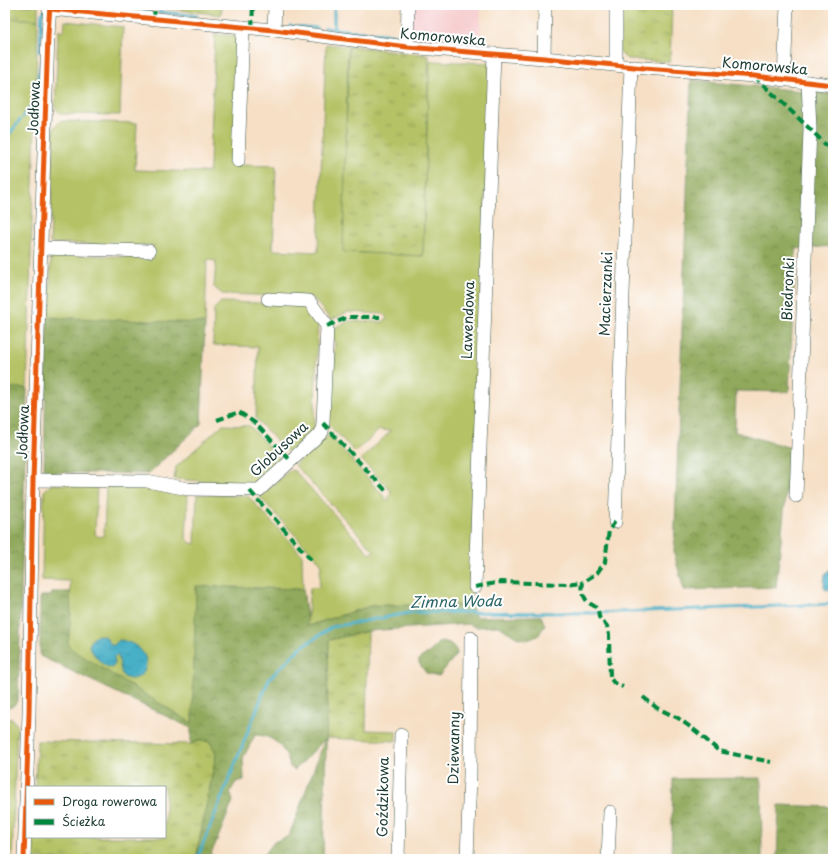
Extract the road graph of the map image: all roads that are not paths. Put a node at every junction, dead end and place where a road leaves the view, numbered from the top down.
1 (275, 5) edge
2 (408, 5) edge
3 (545, 5) edge
4 (616, 5) edge
5 (787, 5) edge
6 (50, 7) edge
7 (243, 27) junction
8 (274, 30) junction
9 (407, 47) junction
10 (494, 54) junction
11 (544, 58) junction
12 (616, 65) junction
13 (631, 66) junction
14 (784, 80) junction
15 (808, 82) junction
16 (833, 85) edge
17 (238, 161) dead end
18 (41, 248) junction
19 (149, 251) dead end
20 (268, 299) dead end
21 (33, 480) junction
22 (796, 496) dead end
23 (615, 522) dead end
24 (475, 587) dead end
25 (471, 638) dead end
26 (401, 735) dead end
27 (27, 786) edge
28 (26, 801) edge
29 (610, 812) dead end
30 (24, 859) edge
31 (398, 859) edge
32 (467, 859) edge
33 (608, 859) edge

1 - 8 street
2 - 9 street
3 - 11 street
4 - 12 street
5 - 14 street
6 - 7 street, Komorowska
6 - 18 street, Jodłowa
7 - 8 street, Komorowska
7 - 17 street
8 - 9 street, Komorowska
9 - 10 street, Komorowska
10 - 11 street, Komorowska
10 - 24 street, Lawendowa
11 - 12 street, Komorowska
12 - 13 street, Komorowska
13 - 14 street, Komorowska
13 - 23 street, Macierzanki
14 - 15 street, Komorowska
15 - 16 street, Komorowska
15 - 22 street, Biedronki
18 - 19 street
18 - 21 street, Jodłowa
20 - 21 street, Globusowa
21 - 27 street, Jodłowa
25 - 32 street, Dziewanny
26 - 31 street, Goździkowa
28 - 30 street, Jodłowa
29 - 33 street

